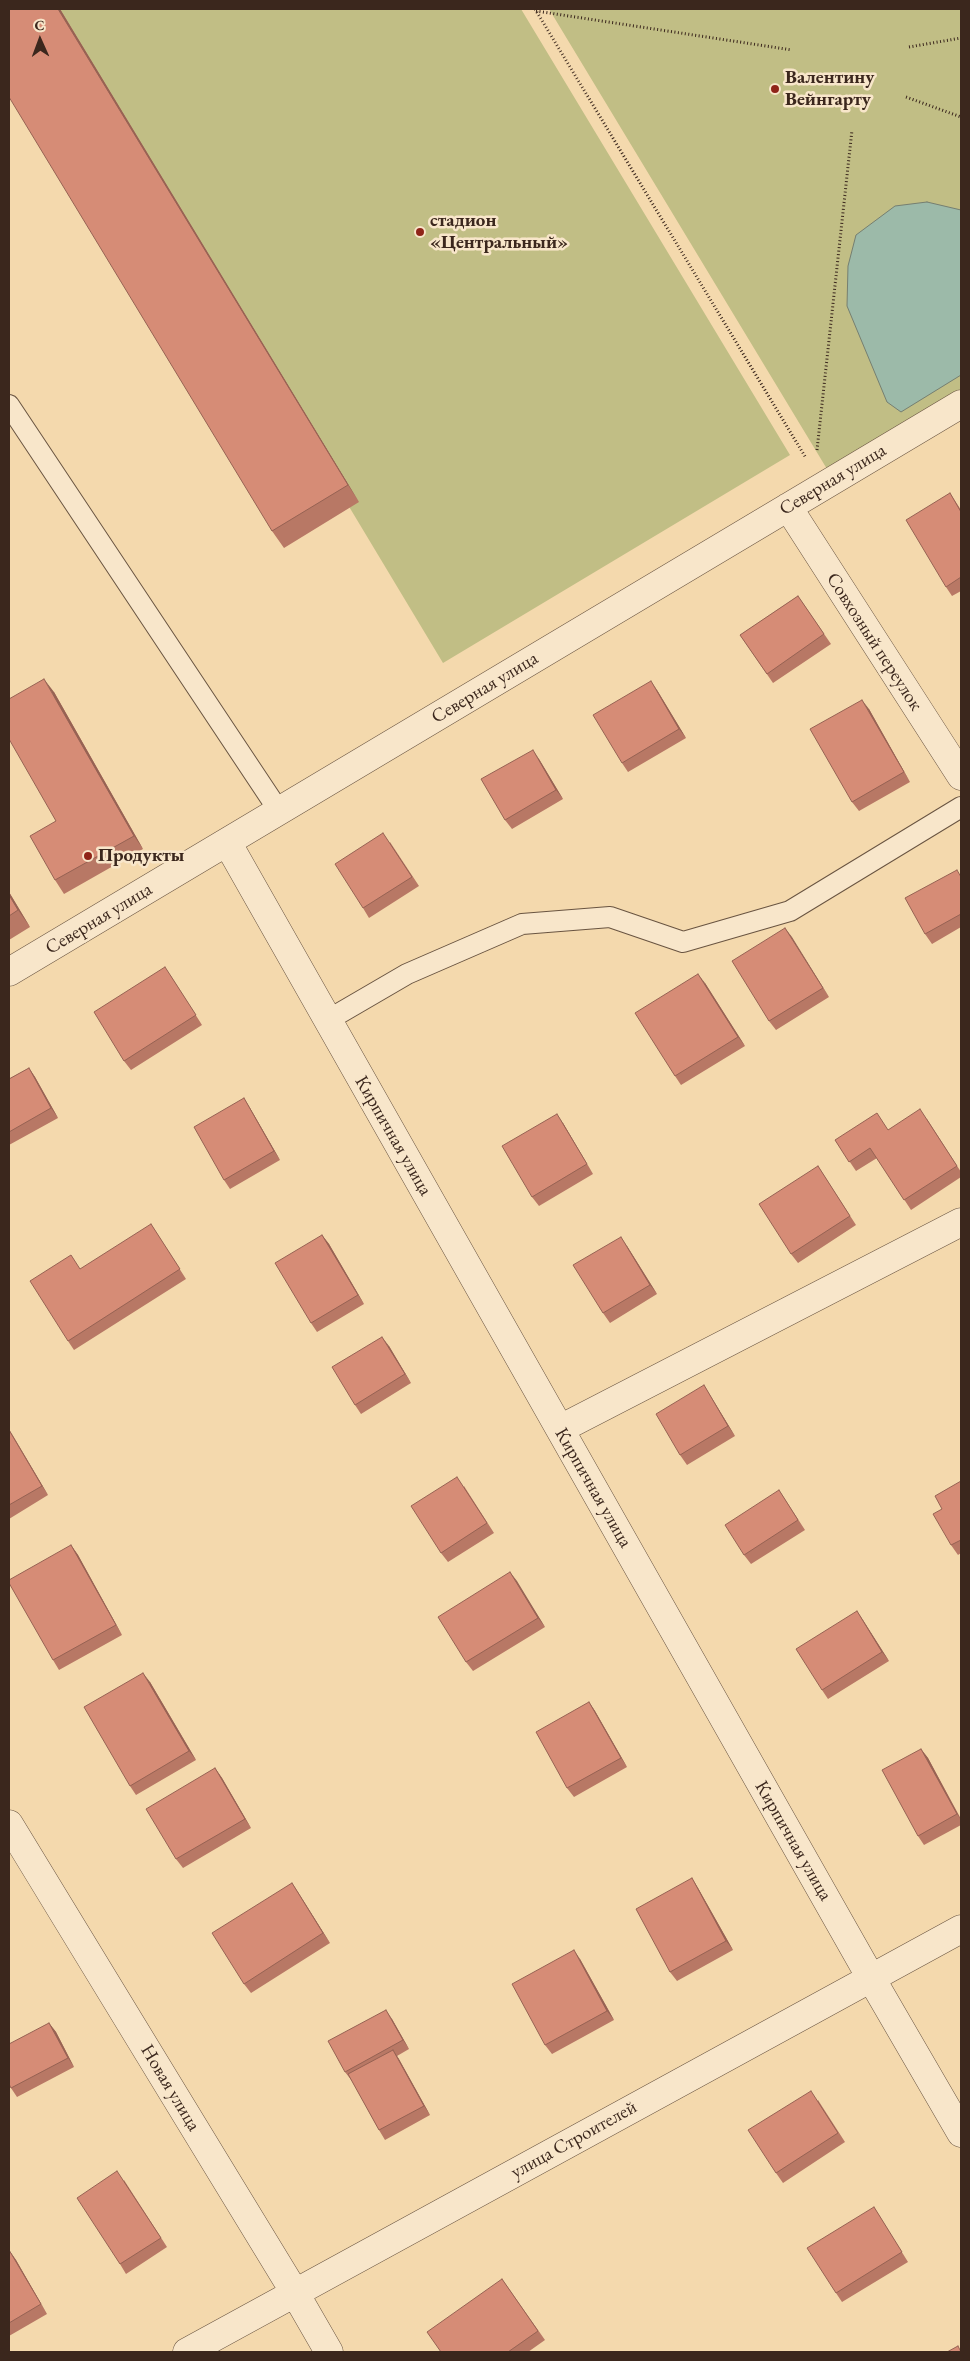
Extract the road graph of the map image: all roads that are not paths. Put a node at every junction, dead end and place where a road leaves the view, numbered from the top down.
1 (961, 404) edge
2 (9, 405) edge
3 (788, 507) junction
4 (961, 776) edge
5 (961, 807) edge
6 (279, 811) junction
7 (227, 842) junction
8 (9, 972) edge
9 (328, 1020) junction
10 (961, 1222) edge
11 (560, 1429) junction
12 (9, 1824) edge
13 (961, 1929) edge
14 (871, 1978) junction
15 (961, 2133) edge
16 (295, 2293) junction
17 (187, 2352) edge
18 (329, 2352) edge

1 - 3 street, Северная улица
2 - 6 lane
3 - 4 street, Совхозный переулок
3 - 6 street, Северная улица
5 - 9 lane
6 - 7 street, Северная улица
7 - 8 street, Северная улица
7 - 9 street, Кирпичная улица
9 - 11 street, Кирпичная улица
10 - 11 street
11 - 14 street, Кирпичная улица
12 - 16 street, Новая улица
13 - 14 street, улица Строителей
14 - 15 street, Кирпичная улица
14 - 16 street, улица Строителей
16 - 17 street, улица Строителей
16 - 18 street, Новая улица

